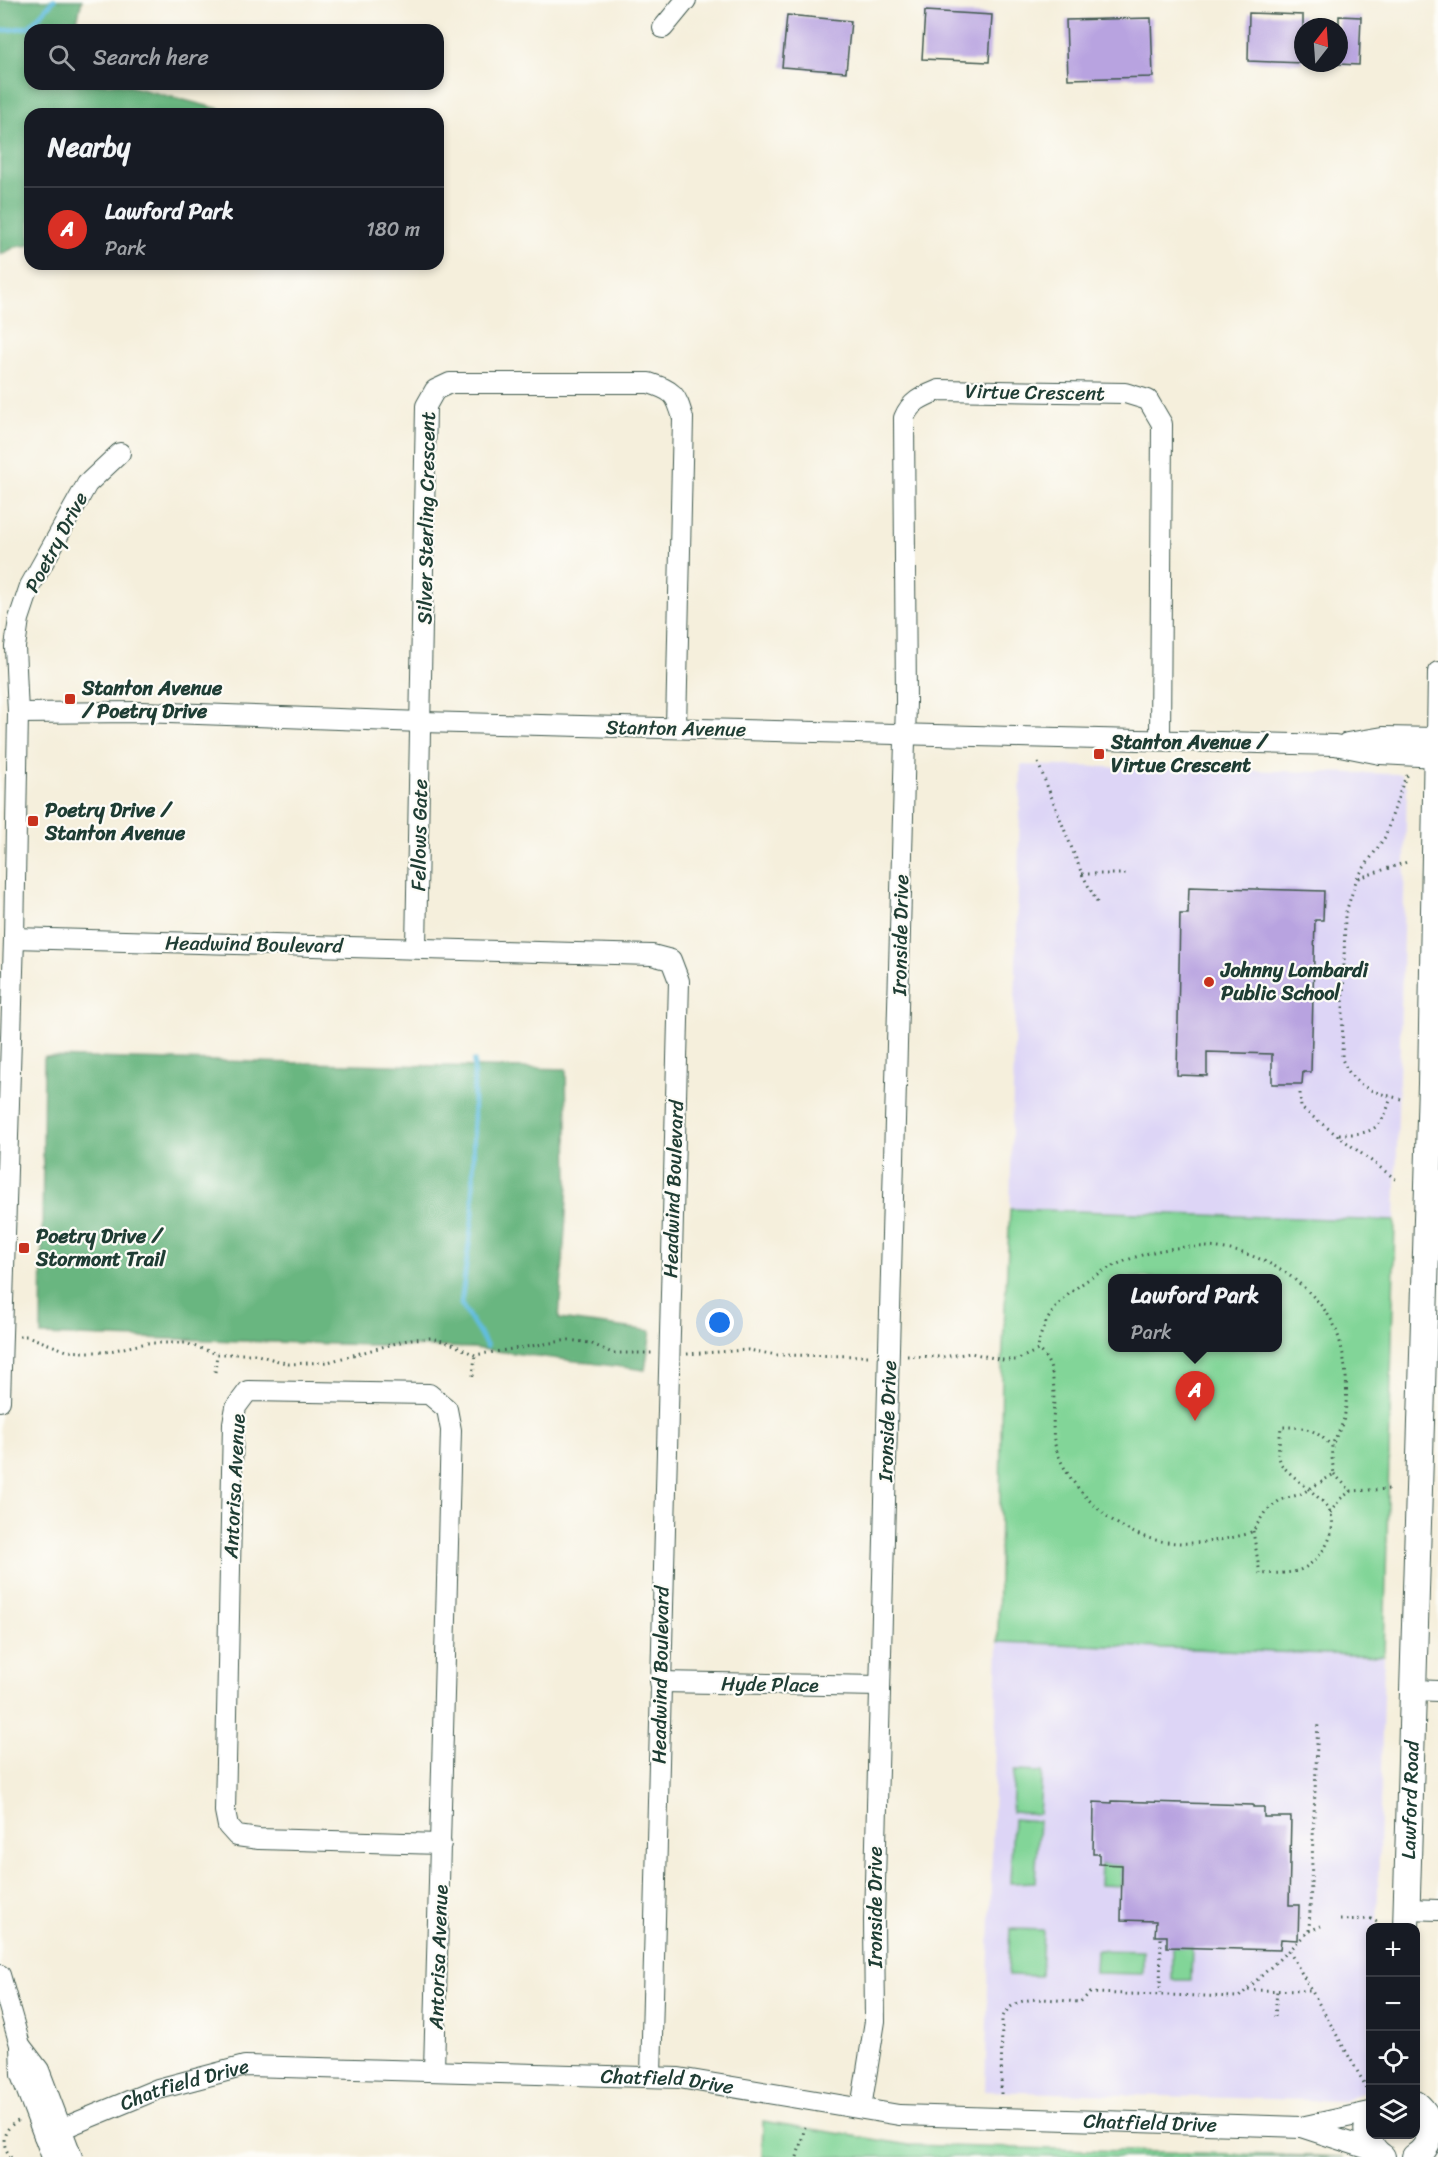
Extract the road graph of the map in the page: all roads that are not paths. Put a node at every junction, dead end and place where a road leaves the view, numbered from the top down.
1 (686, 0) edge
2 (663, 28) dead end
3 (120, 453) dead end
4 (1438, 672) edge
5 (18, 713) junction
6 (422, 722) junction
7 (676, 727) junction
8 (905, 733) junction
9 (1160, 740) junction
10 (1438, 747) edge
11 (14, 938) junction
12 (416, 948) junction
13 (5, 1073) edge
14 (1432, 1258) edge
15 (0, 1383) edge
16 (0, 1401) edge
17 (1429, 1480) edge
18 (660, 1682) junction
19 (880, 1686) junction
20 (1427, 1691) edge
21 (441, 1844) junction
22 (1438, 1910) edge
23 (1406, 1918) edge
24 (0, 1975) edge
25 (434, 2070) junction
26 (651, 2076) junction
27 (1423, 2105) edge
28 (861, 2108) junction
29 (1366, 2115) edge
30 (1300, 2127) junction
31 (52, 2132) junction
32 (1370, 2139) edge
33 (1378, 2154) edge
34 (1422, 2154) edge
35 (52, 2157) edge
36 (72, 2157) edge

1 - 2 street
3 - 5 street, Poetry Drive
4 - 10 street
5 - 6 street, Stanton Avenue
5 - 11 street, Poetry Drive
6 - 7 street, Stanton Avenue
6 - 7 street, Silver Sterling Crescent
6 - 12 street, Fellows Gate
7 - 8 street, Stanton Avenue
8 - 9 street, Stanton Avenue
8 - 9 street, Virtue Crescent
8 - 19 street, Ironside Drive
9 - 10 street, Stanton Avenue
10 - 14 street, Lawford Road
11 - 12 street, Headwind Boulevard
11 - 13 street, Poetry Drive
12 - 18 street, Headwind Boulevard
13 - 15 street, Poetry Drive
14 - 17 street, Lawford Road
15 - 16 street, Poetry Drive
17 - 20 street, Lawford Road
18 - 19 street, Hyde Place
18 - 26 street, Headwind Boulevard
19 - 28 street, Ironside Drive
20 - 23 street, Lawford Road
21 - 21 street, Antorisa Avenue
21 - 25 street, Antorisa Avenue
22 - 23 street
24 - 31 street
25 - 26 street, Chatfield Drive
25 - 31 street, Chatfield Drive
26 - 28 street, Chatfield Drive
27 - 34 street
28 - 30 street, Chatfield Drive
29 - 30 street, Chatfield Drive
30 - 33 street, Chatfield Drive
31 - 35 street
31 - 36 street
32 - 33 street

